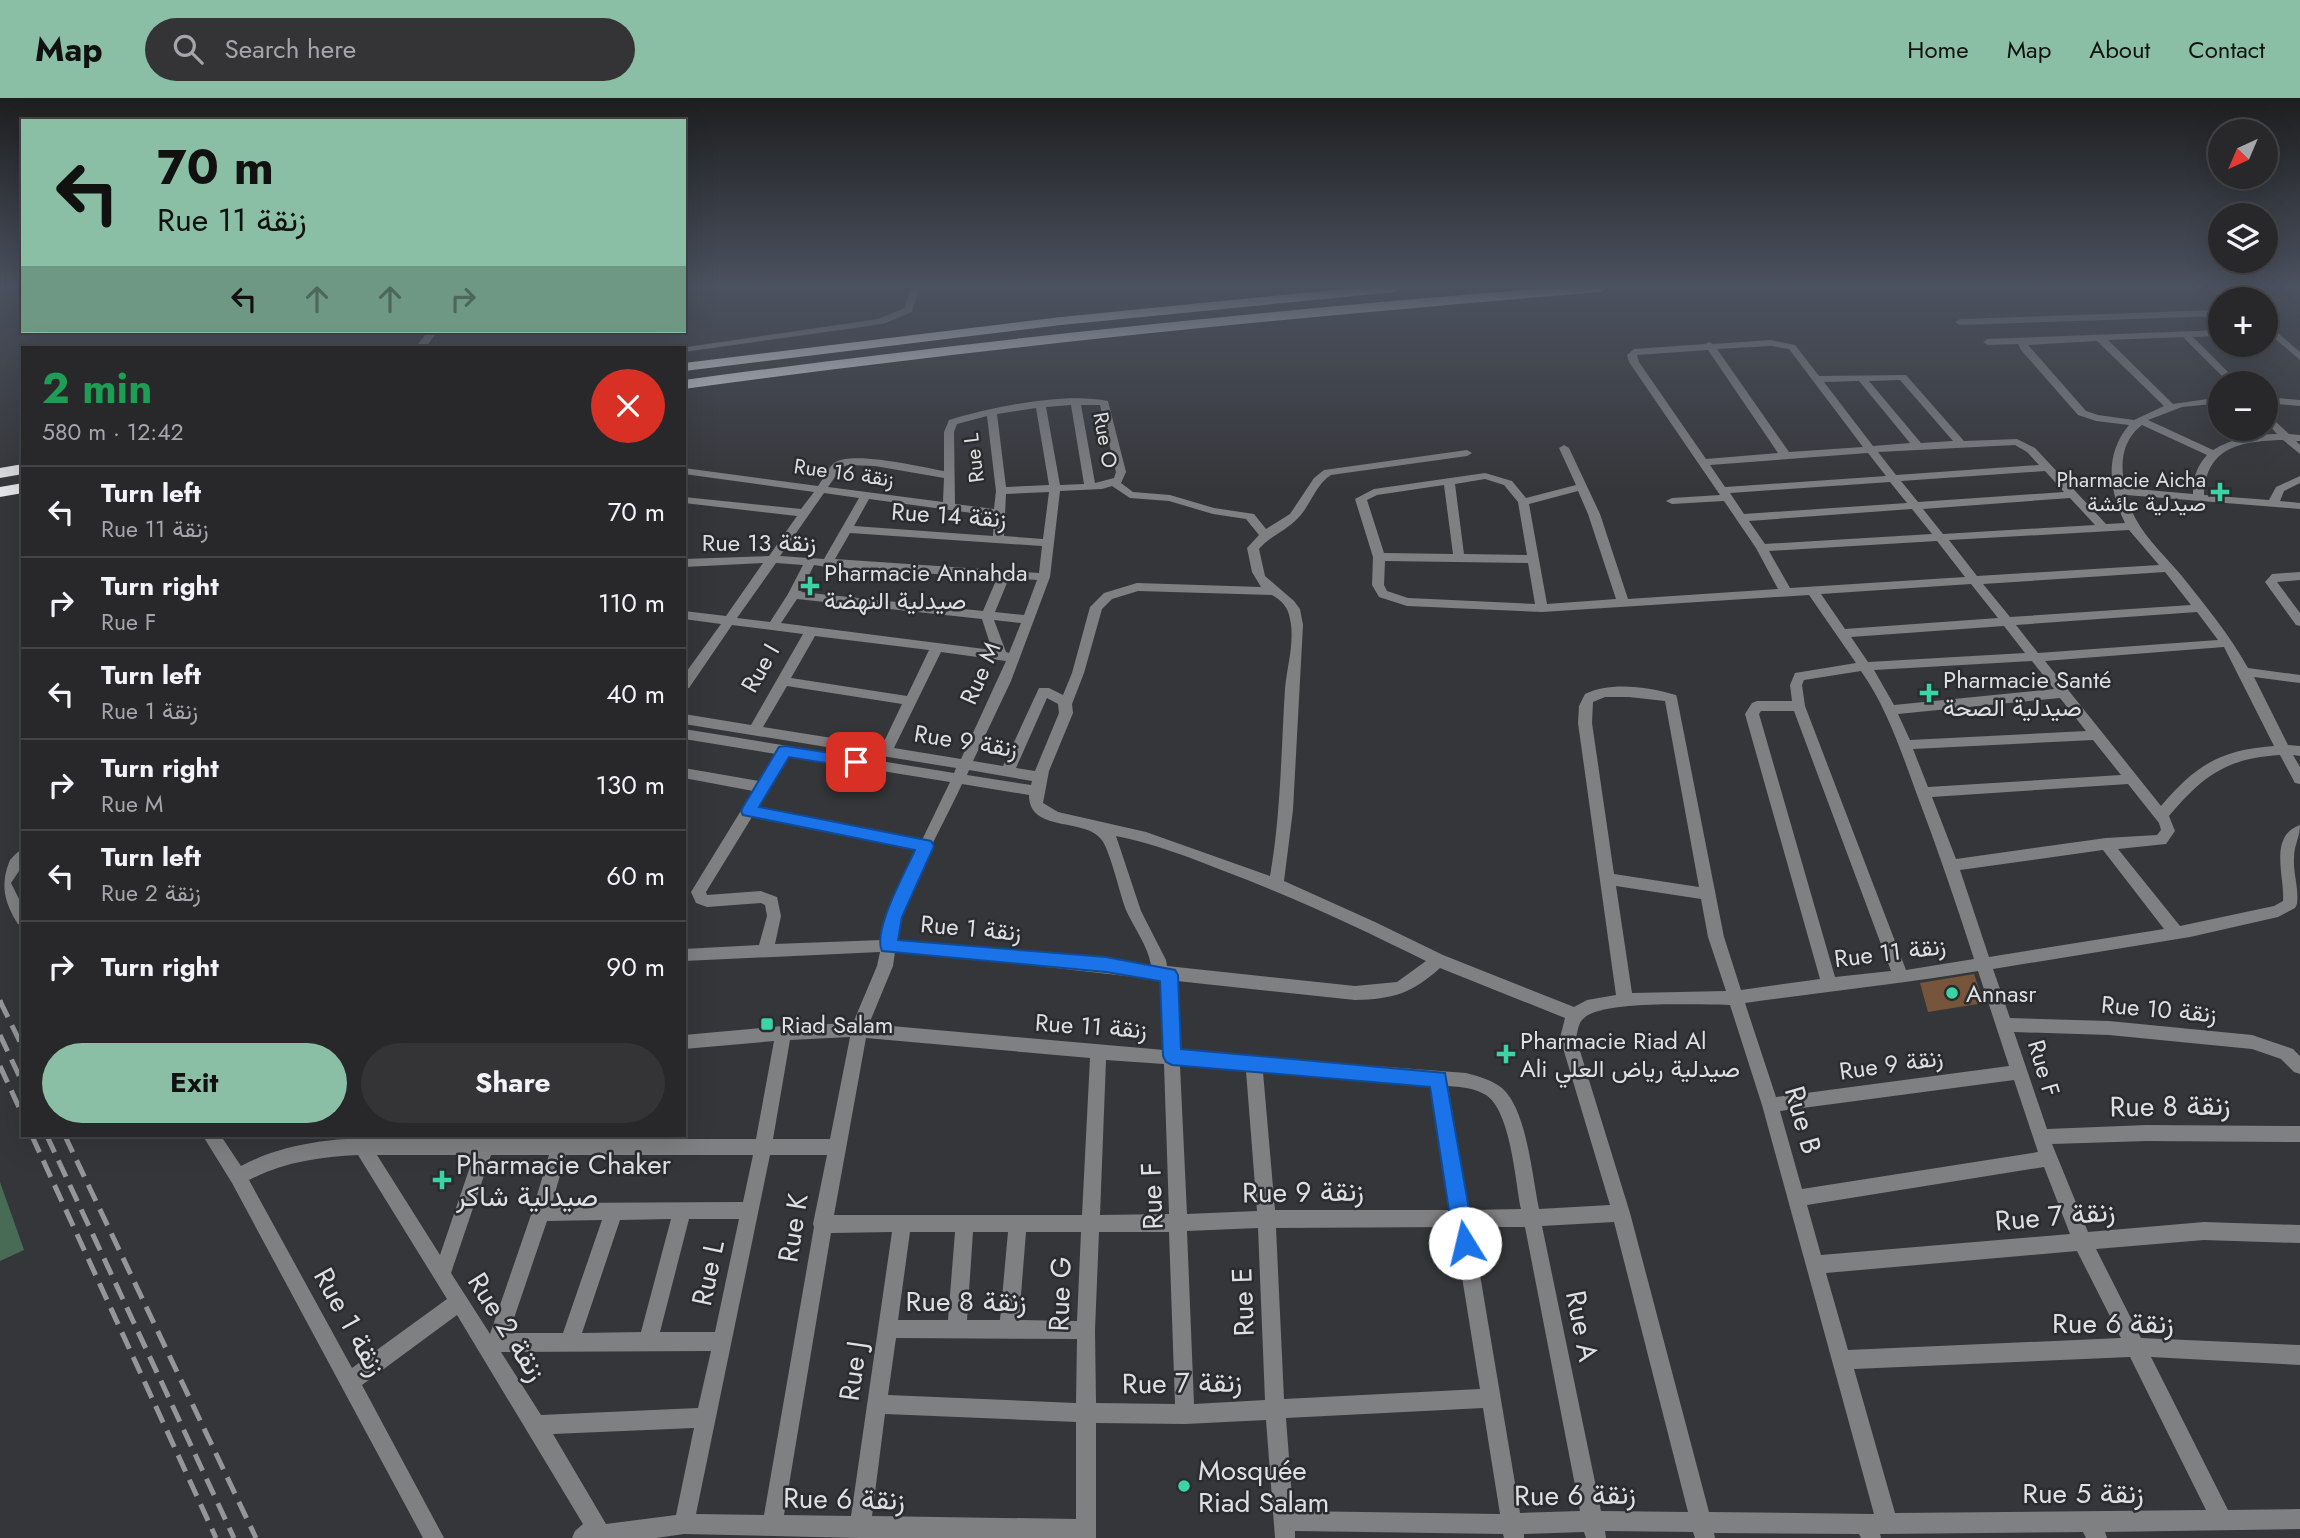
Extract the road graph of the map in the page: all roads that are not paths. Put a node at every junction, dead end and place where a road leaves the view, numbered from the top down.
1 (779, 355) edge
2 (902, 355) edge
3 (1632, 355) edge
4 (1716, 355) edge
5 (1799, 355) edge
6 (2031, 355) edge
7 (2118, 355) edge
8 (2206, 355) edge
9 (686, 367) edge
10 (2222, 371) edge
11 (1861, 377) junction
12 (1818, 379) junction
13 (686, 385) edge
14 (2278, 401) edge
15 (1076, 402) junction
16 (2208, 402) edge
17 (2300, 403) edge
18 (1041, 406) junction
19 (2170, 407) junction
20 (992, 413) junction
21 (2137, 422) junction
22 (2278, 427) edge
23 (2287, 436) junction
24 (2300, 438) edge
25 (1961, 444) junction
26 (1918, 446) junction
27 (1564, 448) dead end
28 (1870, 449) junction
29 (2300, 451) edge
30 (1467, 453) dead end
31 (1785, 454) junction
32 (2213, 454) junction
33 (1703, 462) junction
34 (2047, 468) junction
35 (21, 469) edge
36 (686, 471) edge
37 (0, 473) edge
38 (948, 475) junction
39 (1118, 477) junction
40 (1894, 478) junction
41 (2300, 479) edge
42 (1449, 480) junction
43 (1090, 485) junction
44 (1582, 487) junction
45 (21, 488) edge
46 (1055, 488) junction
47 (820, 489) junction
48 (1001, 491) junction
49 (2119, 491) junction
50 (0, 492) edge
51 (1725, 494) junction
52 (2070, 495) junction
53 (865, 496) junction
54 (2198, 498) junction
55 (686, 500) edge
56 (1672, 501) dead end
57 (1523, 502) junction
58 (2273, 503) junction
59 (1914, 505) junction
60 (2300, 506) edge
61 (949, 507) junction
62 (804, 513) junction
63 (998, 513) junction
64 (1741, 518) junction
65 (2102, 526) junction
66 (2132, 526) junction
67 (846, 528) junction
68 (1265, 535) junction
69 (1939, 536) junction
70 (998, 540) junction
71 (1049, 543) junction
72 (1762, 548) junction
73 (1379, 557) junction
74 (1459, 557) junction
75 (774, 559) junction
76 (1532, 559) junction
77 (810, 561) junction
78 (827, 563) junction
79 (686, 564) edge
80 (2168, 568) junction
81 (1004, 576) junction
82 (2300, 576) edge
83 (1044, 577) junction
84 (1972, 579) junction
85 (1812, 590) junction
86 (1278, 591) junction
87 (1786, 592) junction
88 (794, 595) junction
89 (2286, 602) junction
90 (1623, 603) junction
91 (2300, 604) edge
92 (1542, 608) junction
93 (2201, 608) junction
94 (686, 615) edge
95 (986, 616) junction
96 (732, 620) junction
97 (1029, 620) junction
98 (2006, 621) junction
99 (2300, 622) edge
100 (774, 625) junction
101 (812, 630) junction
102 (1843, 633) junction
103 (2227, 643) junction
104 (937, 647) junction
105 (1007, 657) junction
106 (2034, 657) junction
107 (1866, 666) junction
108 (2246, 672) junction
109 (2300, 679) edge
110 (783, 681) junction
111 (687, 682) edge
112 (2063, 693) junction
113 (911, 701) junction
114 (1800, 706) junction
115 (1066, 708) junction
116 (1891, 710) junction
117 (686, 719) edge
118 (754, 732) junction
119 (686, 734) edge
120 (2096, 735) junction
121 (1906, 745) junction
122 (2281, 749) junction
123 (785, 751) junction
124 (2300, 751) edge
125 (885, 753) junction
126 (964, 765) junction
127 (1009, 771) junction
128 (686, 773) edge
129 (958, 779) junction
130 (2131, 779) junction
131 (2300, 779) edge
132 (1038, 784) junction
133 (762, 787) junction
134 (1923, 792) junction
135 (749, 811) junction
136 (2161, 816) junction
137 (1101, 828) junction
138 (2300, 830) edge
139 (2106, 844) junction
140 (925, 846) junction
141 (1951, 864) junction
142 (16, 868) edge
143 (1607, 879) junction
144 (1276, 884) junction
145 (1707, 894) junction
146 (21, 915) edge
147 (2176, 933) junction
148 (888, 946) junction
149 (766, 949) junction
150 (686, 955) edge
151 (1438, 960) junction
152 (1984, 965) junction
153 (1164, 974) junction
154 (1900, 977) junction
155 (1829, 984) junction
156 (1734, 998) junction
157 (1625, 1000) junction
158 (1576, 1015) junction
159 (2005, 1025) junction
160 (859, 1030) junction
161 (783, 1033) junction
162 (686, 1042) edge
163 (1098, 1052) junction
164 (1172, 1056) junction
165 (1254, 1064) junction
166 (2300, 1067) edge
167 (2017, 1072) junction
168 (1439, 1079) junction
169 (1770, 1105) junction
170 (1513, 1125) joint
171 (2300, 1134) edge
172 (212, 1137) edge
173 (2041, 1137) junction
174 (487, 1141) edge
175 (562, 1141) edge
176 (362, 1147) junction
177 (762, 1147) junction
178 (835, 1147) junction
179 (2049, 1158) junction
180 (238, 1177) junction
181 (1796, 1198) junction
182 (750, 1210) junction
183 (682, 1211) junction
184 (541, 1212) junction
185 (614, 1212) junction
186 (1621, 1213) junction
187 (1461, 1218) junction
188 (1532, 1218) junction
189 (1268, 1219) junction
190 (1091, 1222) junction
191 (902, 1223) junction
192 (965, 1223) junction
193 (1018, 1223) junction
194 (1179, 1223) junction
195 (822, 1224) junction
196 (2300, 1234) edge
197 (2082, 1241) junction
198 (1815, 1265) junction
199 (442, 1274) junction
200 (459, 1302) junction
201 (887, 1329) junction
202 (957, 1329) junction
203 (1009, 1329) junction
204 (1086, 1330) junction
205 (648, 1340) junction
206 (570, 1341) junction
207 (722, 1341) junction
208 (492, 1346) junction
209 (2133, 1346) junction
210 (2300, 1355) edge
211 (1843, 1360) junction
212 (351, 1381) junction
213 (1489, 1398) junction
214 (877, 1404) junction
215 (1275, 1408) junction
216 (1087, 1413) junction
217 (1185, 1414) junction
218 (706, 1418) junction
219 (536, 1425) junction
220 (2300, 1519) edge
221 (2222, 1520) junction
222 (684, 1524) junction
223 (772, 1525) junction
224 (860, 1528) junction
225 (1875, 1528) edge
226 (1285, 1529) edge
227 (1594, 1529) edge
228 (1702, 1530) edge
229 (2093, 1530) edge
230 (1513, 1531) edge
231 (926, 1533) edge
232 (1005, 1533) edge
233 (1086, 1533) edge
234 (595, 1534) edge
235 (434, 1538) edge

1 - 9 highway
2 - 13 highway
3 - 33 street
4 - 31 street
5 - 12 street
6 - 21 street
7 - 19 street
8 - 10 street
11 - 12 street
11 - 25 street
11 - 26 street
12 - 28 street
14 - 17 street
15 - 18 street
15 - 39 street
15 - 43 street, Rue O
16 - 19 street
18 - 20 street
18 - 46 street, Rue M
19 - 21 street
20 - 38 street
20 - 48 street, Rue L
21 - 32 street
21 - 49 street
22 - 23 street
23 - 24 street
23 - 29 street
23 - 32 street
25 - 26 street
25 - 34 street
26 - 28 street
27 - 44 street
28 - 31 street
28 - 40 street
30 - 68 street
31 - 33 street
32 - 54 street
33 - 51 street
34 - 40 street
34 - 52 street
35 - 37 highway
36 - 47 street, Rue 16 زنقة
38 - 47 street
38 - 61 street
39 - 43 street
39 - 68 street
40 - 51 street
40 - 59 street
41 - 58 street
42 - 57 street
42 - 73 street
42 - 74 street
43 - 46 street
44 - 57 street
44 - 90 street
45 - 50 highway
46 - 48 street
46 - 71 street, Rue M
47 - 53 street, Rue 16 زنقة
47 - 62 street
48 - 63 street, Rue L
49 - 54 street
49 - 66 street
51 - 56 street
51 - 64 street
52 - 59 street
52 - 65 street
53 - 61 street, Rue 16 زنقة
53 - 67 street
54 - 58 street
55 - 62 street
57 - 76 street
58 - 60 street
59 - 64 street
59 - 69 street
61 - 63 street, Rue 16 زنقة
62 - 75 street
63 - 70 street, Rue L
64 - 72 street
65 - 66 street
65 - 69 street
66 - 80 street
67 - 70 street, Rue 14 زنقة
67 - 78 street
68 - 86 street
69 - 72 street
69 - 84 street
70 - 71 street, Rue 14 زنقة
71 - 83 street, Rue M
72 - 87 street
73 - 74 street
73 - 92 street
74 - 76 street
75 - 77 street, Rue 13 زنقة
75 - 79 street, Rue 13 زنقة
75 - 96 street
76 - 92 street
77 - 78 street, Rue 13 زنقة
77 - 88 street
78 - 81 street, Rue 13 زنقة
80 - 84 street
80 - 93 street
81 - 83 street, Rue 13 زنقة
81 - 95 street
82 - 89 street
83 - 97 street, Rue M
84 - 85 street
84 - 98 street
85 - 87 street
85 - 102 street, Rue F
86 - 115 street
86 - 144 street
87 - 90 street
88 - 95 street
88 - 100 street
89 - 91 street
89 - 99 street
90 - 92 street
93 - 98 street
93 - 103 street
94 - 96 street
95 - 97 street
95 - 105 street
96 - 100 street
96 - 111 street
97 - 105 street, Rue M
98 - 102 street
98 - 106 street
100 - 101 street
101 - 104 street
101 - 110 street, Rue I
102 - 107 street, Rue F
103 - 106 street
103 - 108 street
104 - 105 street
104 - 113 street
105 - 126 street, Rue M
106 - 107 street
106 - 112 street
107 - 114 street
107 - 116 street, Rue F
108 - 109 street
108 - 122 street
110 - 113 street
110 - 118 street, Rue I
112 - 116 street
112 - 120 street
113 - 125 street
114 - 154 street
114 - 155 street
115 - 127 street
115 - 132 street
116 - 121 street, Rue F
117 - 118 street, Rue 9 زنقة
118 - 125 street, Rue 9 زنقة
119 - 123 street, Rue 9 زنقة
120 - 121 street
120 - 130 street
121 - 134 street, Rue F
122 - 124 street
122 - 131 street
122 - 136 street
123 - 129 street, Rue 9 زنقة
123 - 133 street
125 - 126 street, Rue 9 زنقة
126 - 127 street, Rue 9 زنقة
126 - 129 street, Rue M
127 - 132 street, Rue 9 زنقة
128 - 133 street
129 - 132 street, Rue 9 زنقة
129 - 140 street, Rue M
130 - 134 street
130 - 136 street
132 - 137 street
133 - 135 street
134 - 141 street, Rue F
135 - 140 street
135 - 149 street
136 - 139 street
137 - 144 street
137 - 153 street, Rue F
138 - 147 street, Rue 11 زنقة
139 - 141 street
139 - 147 street
140 - 148 street, Rue M
141 - 152 street, Rue F
142 - 146 street
143 - 145 street
143 - 145 street, Rue B
143 - 157 street
144 - 151 street
145 - 156 street, Rue B
147 - 152 street, Rue 11 زنقة
148 - 149 street, Rue 1 زنقة
148 - 153 street, Rue 1 زنقة
148 - 160 street, Rue K
149 - 150 street, Rue 1 زنقة
151 - 153 street, Rue 1 زنقة
151 - 158 street
152 - 154 street, Rue 11 زنقة
152 - 159 street, Rue F
153 - 164 street, Rue F
154 - 155 street, Rue 11 زنقة
155 - 156 street, Rue 11 زنقة
156 - 157 street, Rue 11 زنقة
156 - 169 street, Rue B
157 - 158 street, Rue 11 زنقة
158 - 186 street
159 - 166 street, Rue 10 زنقة
159 - 167 street, Rue F
160 - 161 street, Rue 11 زنقة
160 - 163 street, Rue 11 زنقة
160 - 178 street, Rue K
161 - 162 street, Rue 11 زنقة
161 - 177 street, Rue L
163 - 164 street, Rue 11 زنقة
163 - 190 street, Rue G
164 - 165 street, Rue 11 زنقة
164 - 194 street, Rue F
165 - 168 street, Rue 11 زنقة
165 - 189 street, Rue E
167 - 169 street, Rue 9 زنقة
167 - 173 street, Rue F
168 - 170 street, Rue 11 زنقة
168 - 187 street
169 - 181 street, Rue B
170 - 188 street, Rue A
171 - 173 street, Rue 8 زنقة
172 - 180 street, Rue 1 زنقة
173 - 179 street, Rue F
174 - 175 street
174 - 176 street
174 - 199 street
175 - 177 street
175 - 184 street
176 - 180 street
176 - 199 street, Rue 2 زنقة
177 - 178 street
177 - 182 street, Rue L
178 - 195 street, Rue K
179 - 181 street
179 - 197 street, Rue F
180 - 212 street, Rue 1 زنقة
181 - 198 street, Rue B
182 - 183 street
182 - 207 street, Rue L
183 - 185 street
183 - 205 street
184 - 185 street
184 - 208 street
185 - 206 street
186 - 188 street, Rue 9 زنقة
186 - 228 street
187 - 188 street, Rue 9 زنقة
187 - 189 street, Rue 9 زنقة
187 - 213 street
188 - 227 street, Rue A
189 - 194 street, Rue 9 زنقة
189 - 215 street, Rue E
190 - 193 street, Rue 9 زنقة
190 - 194 street, Rue 9 زنقة
190 - 204 street, Rue G
191 - 192 street, Rue 9 زنقة
191 - 195 street, Rue 9 زنقة
191 - 201 street, Rue J
192 - 193 street, Rue 9 زنقة
192 - 202 street
193 - 203 street
194 - 217 street, Rue F
195 - 223 street, Rue K
196 - 197 street, Rue 7 زنقة
197 - 198 street, Rue 7 زنقة
197 - 209 street, Rue F
198 - 211 street, Rue B
199 - 200 street, Rue 2 زنقة
200 - 208 street, Rue 2 زنقة
200 - 212 street
201 - 202 street, Rue 8 زنقة
201 - 214 street, Rue J
202 - 203 street, Rue 8 زنقة
203 - 204 street, Rue 8 زنقة
204 - 216 street, Rue G
205 - 206 street
205 - 207 street
206 - 208 street
207 - 218 street, Rue L
208 - 219 street, Rue 2 زنقة
209 - 210 street, Rue 6 زنقة
209 - 211 street, Rue 6 زنقة
209 - 221 street, Rue F
211 - 225 street, Rue B
212 - 235 street, Rue 1 زنقة
213 - 215 street, Rue 7 زنقة
213 - 230 street
214 - 216 street, Rue 7 زنقة
214 - 224 street, Rue J
215 - 217 street, Rue 7 زنقة
215 - 226 street, Rue E
216 - 217 street, Rue 7 زنقة
216 - 233 street, Rue G
218 - 219 street
218 - 222 street, Rue L
219 - 234 street, Rue 2 زنقة
220 - 221 street, Rue 5 زنقة
221 - 229 street, Rue 5 زنقة
222 - 223 street, Rue 6 زنقة
222 - 234 street, Rue 6 زنقة
223 - 224 street, Rue 6 زنقة
224 - 231 street, Rue 6 زنقة
225 - 228 street, Rue 6 زنقة
225 - 229 street, Rue 5 زنقة
226 - 230 street, Rue 6 زنقة
227 - 228 street, Rue 6 زنقة
227 - 230 street, Rue 6 زنقة
231 - 232 street, Rue 6 زنقة
232 - 233 street, Rue 6 زنقة

